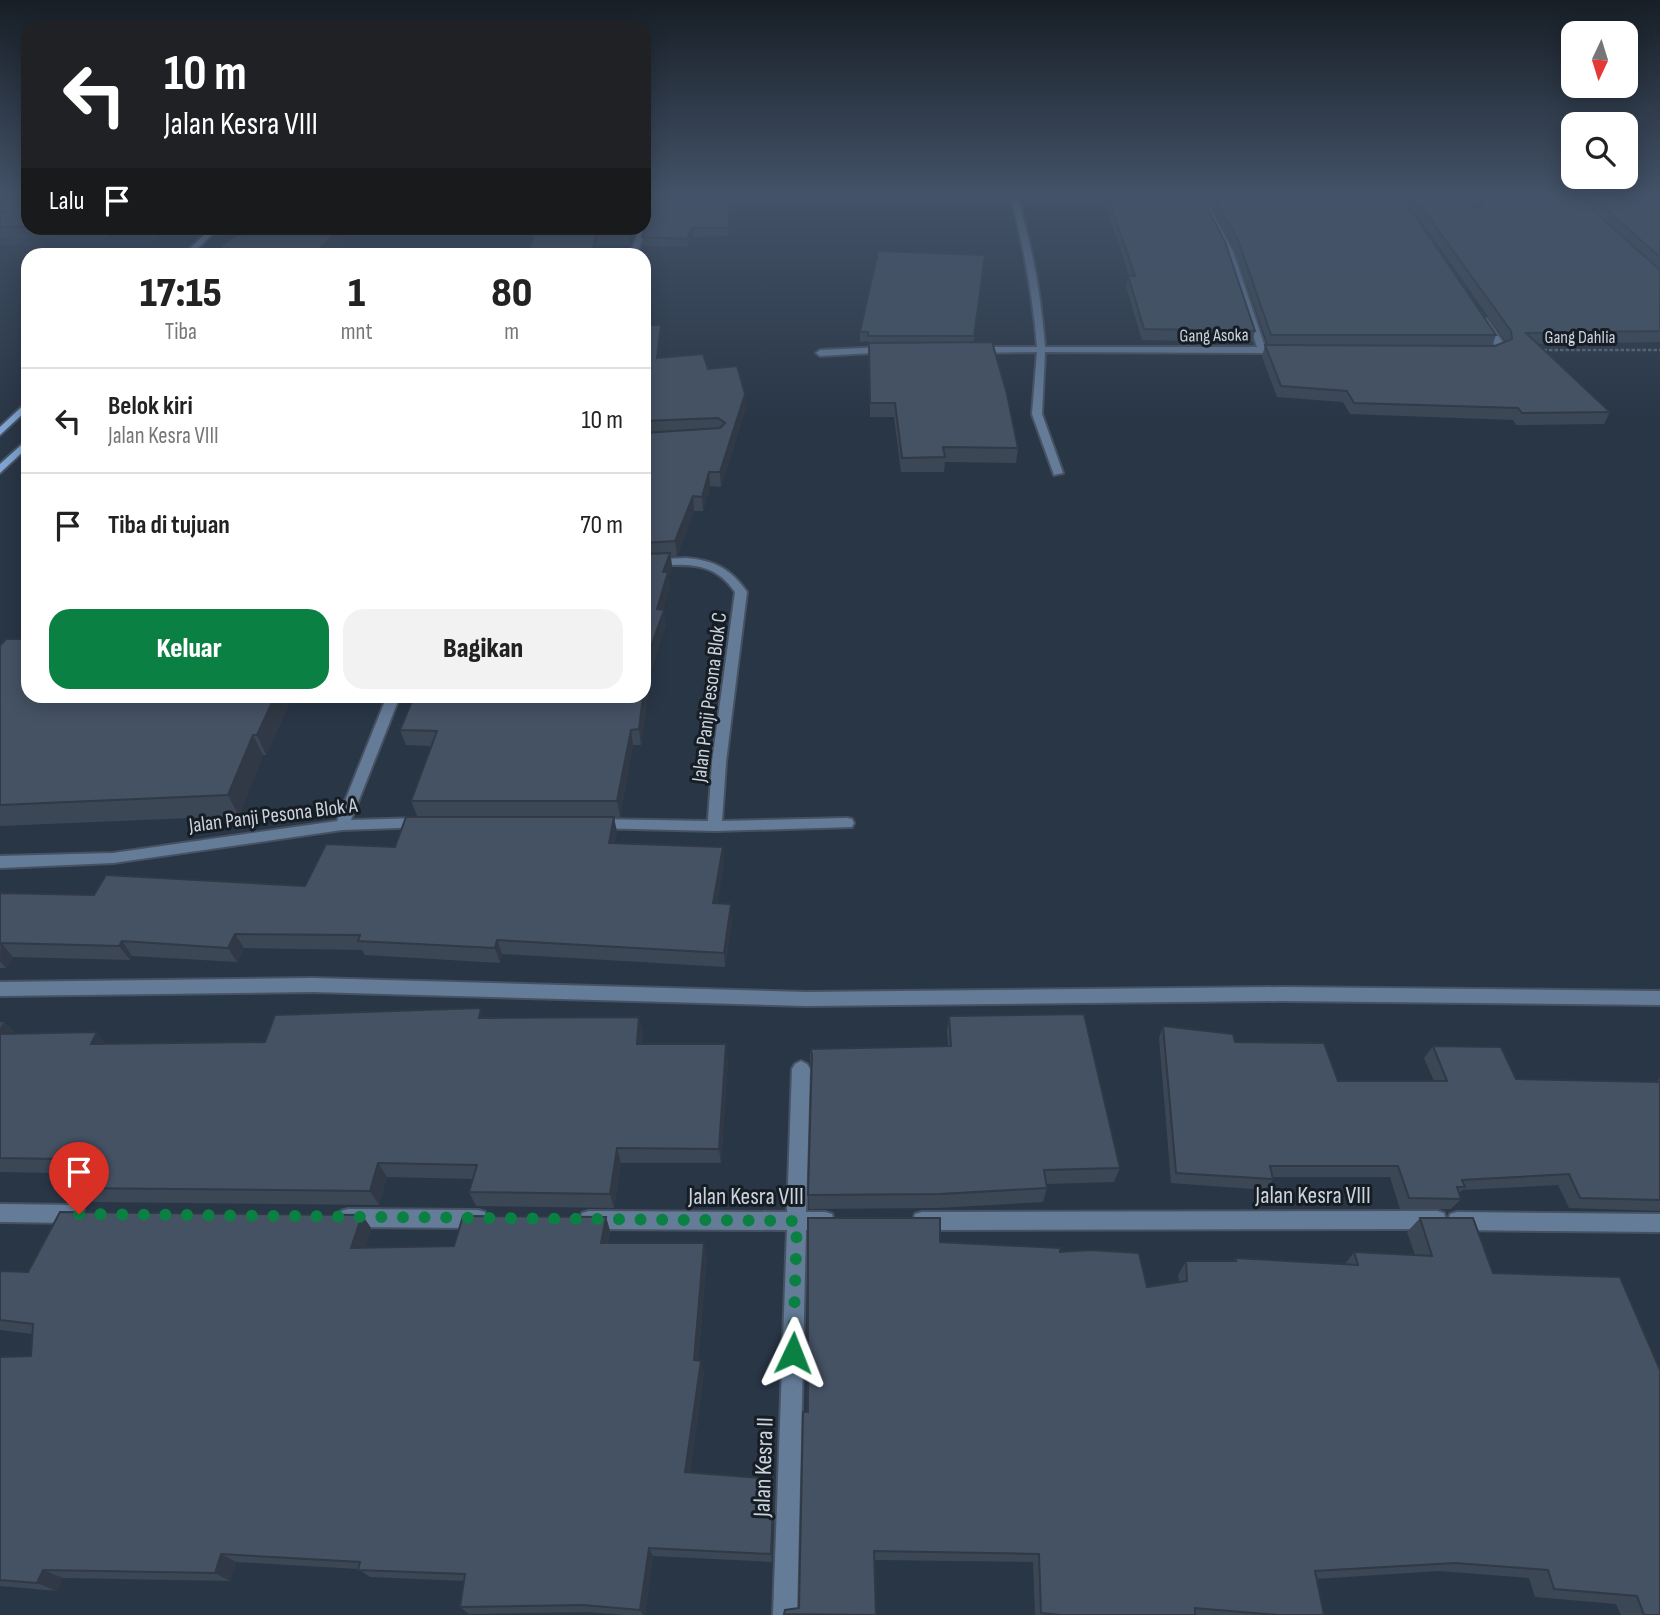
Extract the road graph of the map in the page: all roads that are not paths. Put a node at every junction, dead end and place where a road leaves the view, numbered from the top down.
1 (1031, 269) edge
2 (1237, 269) edge
3 (1478, 313) edge
4 (1290, 349) edge
5 (901, 350) edge
6 (971, 350) edge
7 (1041, 350) junction
8 (1262, 350) junction
9 (1475, 352) edge
10 (820, 353) dead end
11 (21, 411) edge
12 (0, 432) edge
13 (21, 449) edge
14 (0, 470) edge
15 (1058, 473) dead end
16 (651, 563) edge
17 (391, 703) edge
18 (435, 823) edge
19 (581, 823) edge
20 (847, 823) dead end
21 (342, 825) junction
22 (715, 826) junction
23 (0, 862) edge
24 (0, 989) edge
25 (1660, 999) edge
26 (801, 1069) dead end
27 (0, 1213) edge
28 (96, 1214) edge
29 (328, 1218) edge
30 (493, 1219) edge
31 (576, 1220) edge
32 (797, 1221) junction
33 (838, 1221) edge
34 (908, 1221) edge
35 (1660, 1223) edge
36 (785, 1615) edge

1 - 7 street
2 - 8 street
3 - 9 street
4 - 8 street, Gang Asoka
5 - 10 street
6 - 7 street, Gang Asoka
7 - 8 street, Gang Asoka
7 - 15 street
11 - 12 main road
13 - 14 main road
16 - 22 street, Jalan Panji Pesona Blok C
17 - 21 street
18 - 21 street, Jalan Panji Pesona Blok A
19 - 22 street
20 - 22 street
21 - 23 street, Jalan Panji Pesona Blok A
24 - 25 street
26 - 32 street, Jalan Kesra II
27 - 28 street
29 - 30 street
31 - 32 street, Jalan Kesra VIII
32 - 33 street, Jalan Kesra VIII
32 - 36 street, Jalan Kesra II
34 - 35 street, Jalan Kesra VIII

